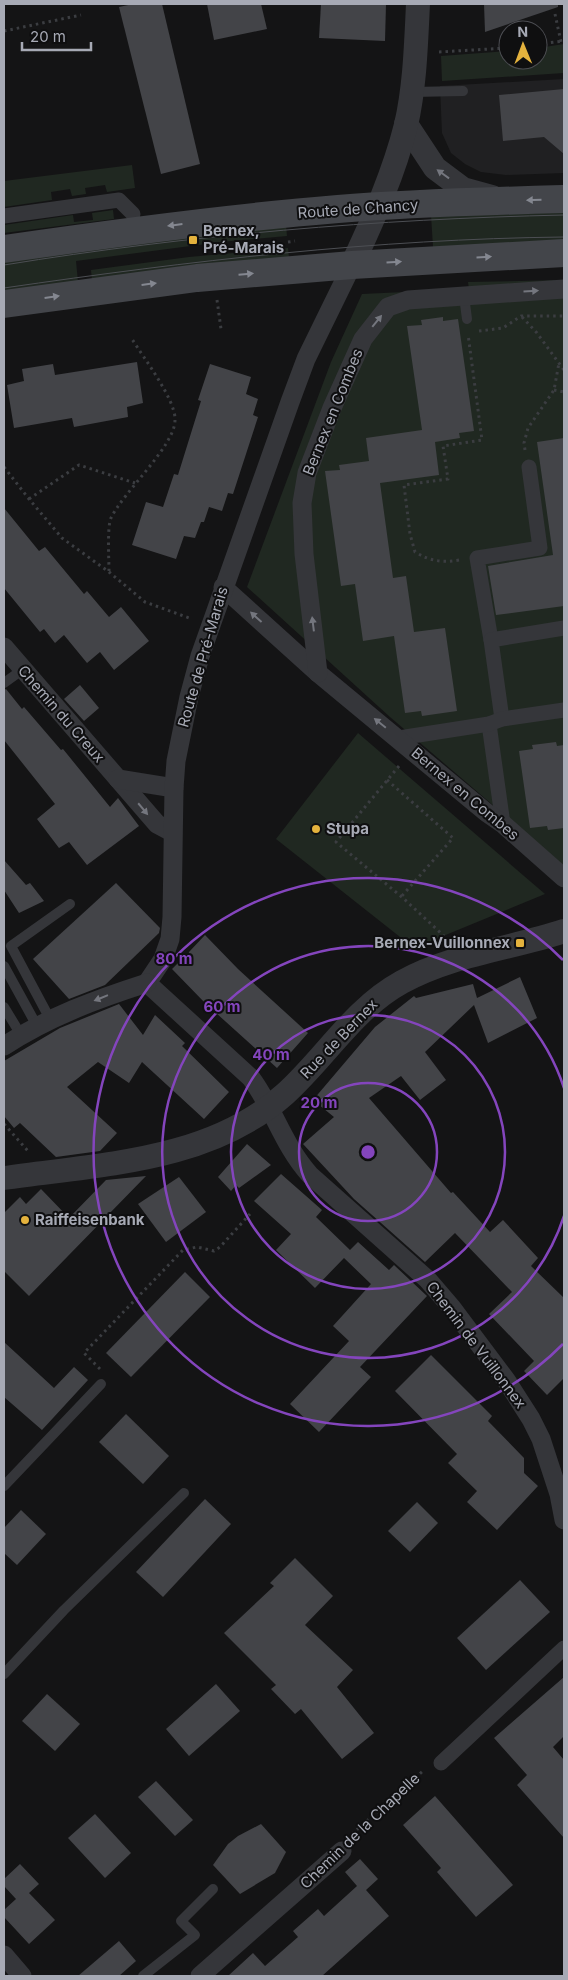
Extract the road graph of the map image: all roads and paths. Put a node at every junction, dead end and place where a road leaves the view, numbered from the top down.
1 (418, 4) edge
2 (555, 14) dead end
3 (81, 15) dead end
4 (4, 31) edge
5 (562, 41) edge
6 (548, 43) edge
7 (498, 49) edge
8 (436, 53) dead end
9 (463, 91) dead end
10 (411, 92) junction
11 (406, 124) junction
12 (564, 199) edge
13 (503, 200) junction
14 (377, 206) junction
15 (133, 214) dead end
16 (4, 216) edge
17 (295, 241) dead end
18 (288, 242) dead end
19 (4, 249) edge
20 (564, 253) edge
21 (352, 265) junction
22 (564, 289) edge
23 (464, 296) junction
24 (217, 297) dead end
25 (4, 304) edge
26 (564, 316) edge
27 (467, 319) dead end
28 (530, 325) dead end
29 (221, 329) dead end
30 (132, 339) dead end
31 (559, 363) junction
32 (564, 370) edge
33 (554, 390) junction
34 (564, 392) edge
35 (4, 467) edge
36 (529, 468) joint
37 (135, 483) junction
38 (29, 499) junction
39 (477, 558) junction
40 (108, 572) junction
41 (223, 587) junction
42 (210, 625) junction
43 (564, 628) edge
44 (491, 640) junction
45 (4, 647) edge
46 (22, 670) junction
47 (318, 673) junction
48 (4, 683) edge
49 (564, 710) edge
50 (495, 722) junction
51 (406, 744) junction
52 (118, 780) junction
53 (387, 780) junction
54 (174, 788) junction
55 (502, 824) junction
56 (172, 832) junction
57 (564, 878) edge
58 (401, 897) junction
59 (70, 904) dead end
60 (564, 931) edge
61 (444, 936) dead end
62 (4, 966) edge
63 (147, 983) junction
64 (4, 1007) edge
65 (36, 1027) junction
66 (4, 1046) edge
67 (268, 1107) junction
68 (4, 1124) edge
69 (33, 1157) dead end
70 (4, 1178) edge
71 (250, 1214) dead end
72 (101, 1384) joint
73 (4, 1486) edge
74 (184, 1493) dead end
75 (564, 1520) edge
76 (564, 1648) edge
77 (4, 1674) edge
78 (441, 1763) joint
79 (342, 1851) joint
80 (213, 1888) dead end
81 (4, 1955) edge
82 (22, 1976) edge
83 (143, 1976) edge
84 (200, 1976) edge

1 - 10 street
2 - 5 path
3 - 4 path
5 - 6 path
7 - 8 path
9 - 10 lane
10 - 11 street
13 -> 11 street
11 - 14 street
12 -> 13 main road, Route de Chancy
13 - 14 main road, Route de Chancy
14 -> 19 main road, Route de Chancy
14 - 21 street
15 - 16 street
17 - 18 path
21 -> 20 main road
25 -> 21 main road
21 - 41 street, Route de Pré-Marais
23 -> 22 street, Bernex en Combes
23 - 27 lane
47 -> 23 street, Bernex en Combes
24 - 29 path
26 - 39 path
28 - 31 path
30 - 37 path
31 - 32 path
31 - 33 path
33 - 34 path
33 - 36 path
35 - 38 path
36 - 39 street
37 - 38 path
37 - 40 path
38 - 40 path
39 - 44 street
40 - 42 path
41 - 42 street, Route de Pré-Marais
47 -> 41 street, Bernex en Combes
42 - 54 street, Route de Pré-Marais
43 - 44 street
44 - 50 street
45 - 46 street, Chemin du Creux
46 - 48 lane
46 - 52 street, Chemin du Creux
51 -> 47 street, Bernex en Combes
49 - 50 street
50 - 51 street
50 - 55 street
51 - 53 path
51 - 55 street, Bernex en Combes
52 - 54 street
52 -> 56 street, Chemin du Creux
53 - 58 path
53 - 58 path
54 - 56 street, Route de Pré-Marais
55 - 57 street, Bernex en Combes
56 - 63 street, Route de Pré-Marais
58 - 61 path
59 - 65 lane
60 - 67 street, Rue de Bernex
62 - 65 lane
63 -> 65 street
63 - 67 street
64 - 65 lane
65 - 66 street
67 - 70 street, Rue de Bernex
67 - 75 street, Chemin de Vuillonnex
68 - 69 path
71 - 72 path
72 - 73 lane
74 - 77 lane
76 - 78 street
78 - 79 path, Chemin de la Chapelle
79 - 84 street, Chemin de la Chapelle
80 - 83 lane
81 - 82 street

